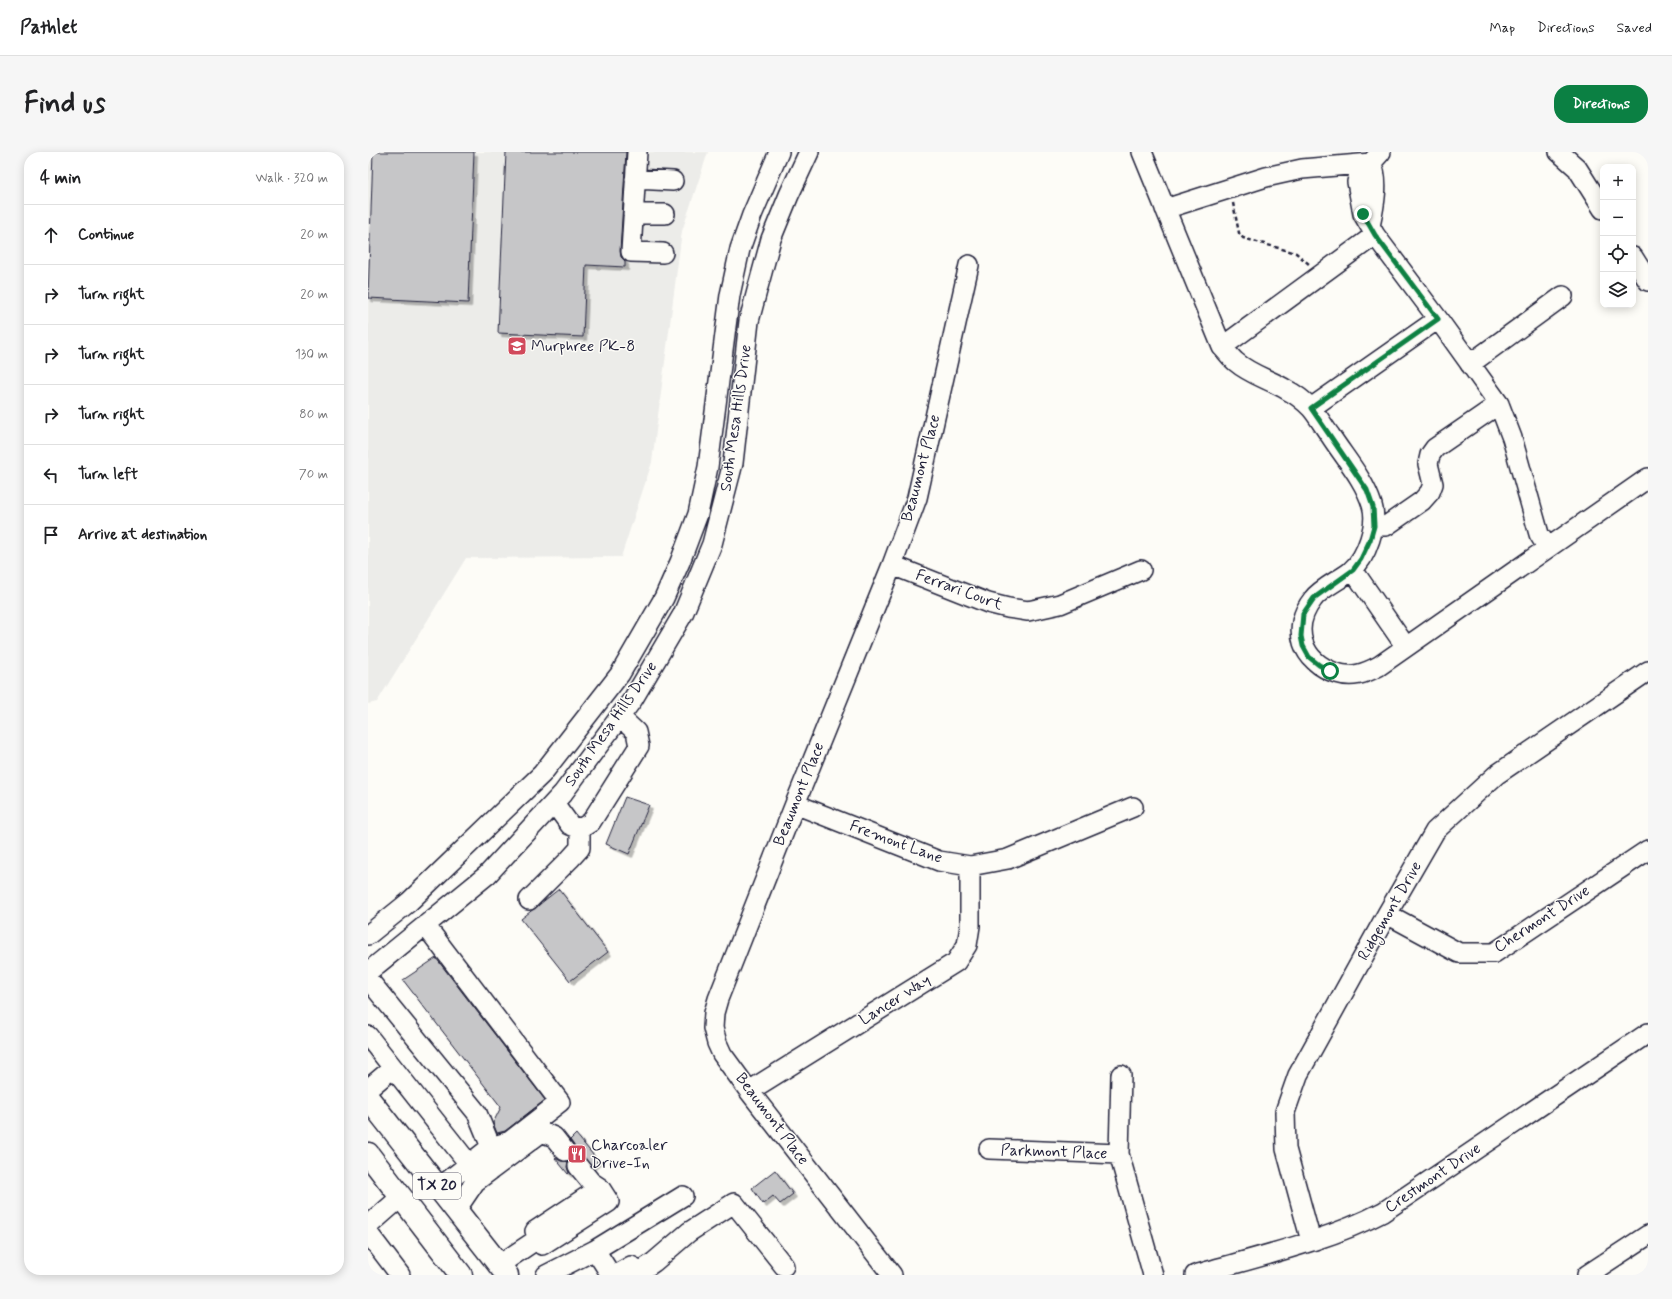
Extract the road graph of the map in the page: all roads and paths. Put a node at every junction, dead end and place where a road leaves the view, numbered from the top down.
1 (637, 152) edge
2 (779, 152) edge
3 (809, 152) edge
4 (1142, 152) edge
5 (1559, 152) edge
6 (1376, 158) edge
7 (635, 179) junction
8 (673, 181) dead end
9 (1230, 188) junction
10 (1600, 204) edge
11 (1165, 208) junction
12 (634, 214) junction
13 (665, 214) dead end
14 (1373, 231) junction
15 (663, 253) dead end
16 (1636, 262) edge
17 (970, 265) dead end
18 (1318, 277) junction
19 (1648, 281) edge
20 (1563, 296) dead end
21 (1438, 319) junction
22 (1222, 347) junction
23 (1470, 364) junction
24 (1499, 404) junction
25 (1311, 408) junction
26 (1648, 478) edge
27 (1374, 526) junction
28 (1547, 548) junction
29 (892, 565) junction
30 (1141, 570) dead end
31 (1353, 570) junction
32 (1406, 647) junction
33 (1648, 671) edge
34 (620, 717) junction
35 (542, 774) junction
36 (558, 798) junction
37 (795, 804) junction
38 (1133, 807) dead end
39 (580, 829) junction
40 (1648, 850) edge
41 (970, 866) junction
42 (529, 900) dead end
43 (1387, 914) junction
44 (425, 925) junction
45 (368, 935) edge
46 (368, 972) edge
47 (371, 990) edge
48 (1648, 1033) edge
49 (368, 1036) edge
50 (393, 1068) junction
51 (1121, 1075) dead end
52 (368, 1088) edge
53 (749, 1091) junction
54 (368, 1098) edge
55 (491, 1147) junction
56 (989, 1149) dead end
57 (565, 1151) dead end
58 (368, 1154) edge
59 (1118, 1154) junction
60 (469, 1164) junction
61 (578, 1166) dead end
62 (439, 1188) junction
63 (683, 1196) dead end
64 (401, 1197) junction
65 (456, 1210) junction
66 (368, 1226) edge
67 (368, 1233) edge
68 (1648, 1235) edge
69 (1311, 1241) junction
70 (595, 1250) junction
71 (784, 1266) dead end
72 (503, 1270) edge
73 (400, 1275) edge
74 (461, 1275) edge
75 (546, 1275) edge
76 (612, 1275) edge
77 (615, 1275) edge
78 (892, 1275) edge
79 (1153, 1275) edge
80 (1195, 1275) edge
81 (1587, 1275) edge

1 - 7 street
2 - 35 street, South Mesa Hills Drive
3 - 34 street, South Mesa Hills Drive
4 - 11 street
5 - 10 street
6 - 9 street
6 - 14 street
7 - 8 street
7 - 12 street
9 - 11 street
9 - 18 path
11 - 22 street
12 - 13 street
12 - 15 street
14 - 18 street
14 - 21 street
16 - 19 street
17 - 29 street, Beaumont Place
18 - 22 street
20 - 23 street
21 - 23 street
21 - 25 street
22 - 25 street
23 - 24 street
24 - 27 street
24 - 28 street
25 - 27 street
26 - 28 street
27 - 31 street
28 - 32 street
29 - 30 street, Ferrari Court
29 - 37 street, Beaumont Place
31 - 32 street
31 - 32 street
33 - 43 street, Ridgemont Drive
34 - 36 street, South Mesa Hills Drive
34 - 39 street
35 - 36 street
35 - 45 street, South Mesa Hills Drive
36 - 39 street
36 - 44 street, South Mesa Hills Drive
37 - 41 street, Fremont Lane
37 - 53 street, Beaumont Place
38 - 41 street, Fremont Lane
39 - 42 street
40 - 43 street, Chermont Drive
41 - 53 street, Lancer Way
43 - 69 street, Ridgemont Drive
44 - 46 street, South Mesa Hills Drive
44 - 55 street
47 - 55 street
48 - 69 street, Crestmont Drive
49 - 50 street
50 - 52 street
50 - 60 street
51 - 59 street, Parkmont Place
53 - 78 street, Beaumont Place
54 - 62 main road, TX 20
55 - 60 street
56 - 59 street, Parkmont Place
57 - 65 street
58 - 64 main road, TX 20
59 - 79 street, Parkmont Place
60 - 62 street
61 - 72 street
62 - 65 main road, TX 20
63 - 70 street
64 - 66 street
64 - 74 main road, TX 20
65 - 72 main road, TX 20
67 - 73 street
68 - 81 street
69 - 80 street, Crestmont Drive
70 - 75 street
70 - 76 street
71 - 77 street

